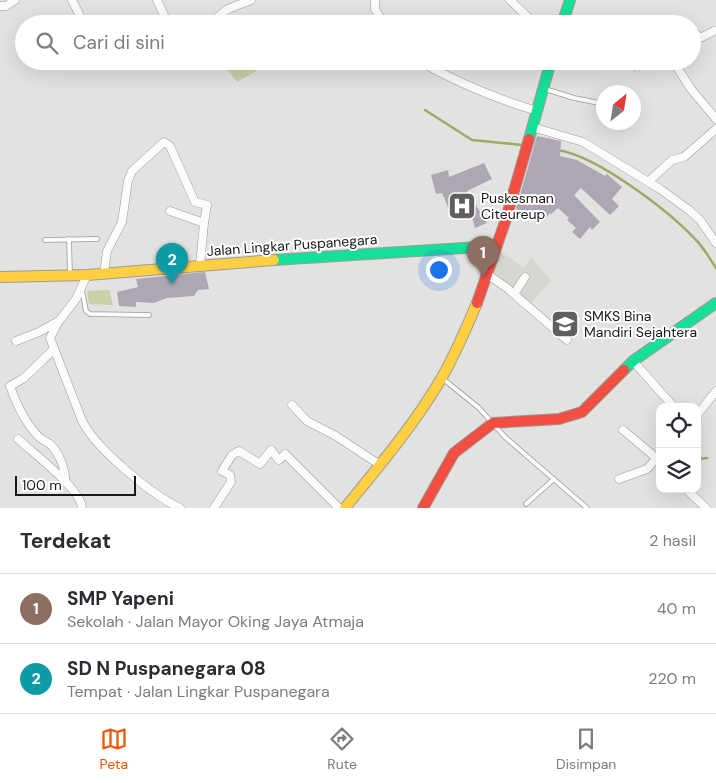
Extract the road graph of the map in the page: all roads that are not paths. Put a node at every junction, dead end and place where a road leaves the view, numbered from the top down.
1 (15, 0) edge
2 (72, 0) edge
3 (157, 0) edge
4 (251, 0) edge
5 (375, 0) edge
6 (510, 0) edge
7 (570, 0) edge
8 (0, 6) edge
9 (80, 15) edge
10 (164, 15) edge
11 (220, 15) edge
12 (379, 15) edge
13 (526, 15) edge
14 (565, 15) edge
15 (714, 31) dead end
16 (701, 38) edge
17 (435, 70) edge
18 (548, 70) edge
19 (679, 70) edge
20 (543, 88) junction
21 (596, 102) edge
22 (537, 111) junction
23 (716, 119) edge
24 (716, 129) edge
25 (531, 130) junction
26 (648, 182) junction
27 (170, 211) dead end
28 (204, 222) junction
29 (69, 239) junction
30 (98, 239) dead end
31 (45, 240) dead end
32 (716, 243) edge
33 (496, 246) junction
34 (200, 265) junction
35 (104, 274) junction
36 (487, 274) junction
37 (86, 275) junction
38 (70, 276) junction
39 (0, 277) edge
40 (526, 277) dead end
41 (82, 289) junction
42 (514, 294) junction
43 (716, 304) edge
44 (149, 315) dead end
45 (59, 321) junction
46 (567, 340) dead end
47 (16, 341) dead end
48 (54, 349) junction
49 (633, 361) junction
50 (442, 377) junction
51 (716, 391) edge
52 (670, 403) edge
53 (292, 404) dead end
54 (701, 410) edge
55 (493, 423) junction
56 (623, 430) dead end
57 (18, 439) dead end
58 (656, 456) edge
59 (656, 460) edge
60 (380, 465) junction
61 (554, 479) junction
62 (619, 479) dead end
63 (65, 482) junction
64 (690, 493) edge
65 (526, 504) dead end
66 (82, 508) edge
67 (180, 508) edge
68 (214, 508) edge
69 (339, 508) edge
70 (345, 508) edge
71 (423, 508) edge
72 (587, 508) edge
73 (706, 508) edge

1 - 8 street
2 - 9 street
3 - 10 street
4 - 11 street
5 - 12 street
6 - 13 street
7 - 14 main road
15 - 16 street
17 - 22 street
18 - 20 main road
19 - 23 street
20 - 21 lane
20 - 22 main road
22 - 25 main road
24 - 26 street
25 - 26 street
25 - 33 main road
26 - 32 street
27 - 28 street
28 - 34 street
28 - 35 street
29 - 30 lane
29 - 31 lane
29 - 38 lane
33 - 34 main road, Jalan Lingkar Puspanegara
33 - 36 main road
34 - 35 main road, Jalan Lingkar Puspanegara
35 - 37 main road, Jalan Lingkar Puspanegara
36 - 42 street
36 - 50 main road
37 - 38 main road, Jalan Lingkar Puspanegara
37 - 41 street
38 - 39 main road, Jalan Lingkar Puspanegara
40 - 42 street
41 - 44 lane
41 - 45 street
42 - 46 street
43 - 49 main road
45 - 47 street
45 - 48 street
48 - 63 street
48 - 67 street
49 - 52 street
49 - 55 main road
50 - 55 lane
50 - 60 main road
51 - 54 street
53 - 60 street
55 - 61 lane
55 - 71 main road
56 - 58 street
57 - 63 street
59 - 62 street
60 - 70 main road
61 - 65 lane
61 - 72 lane
63 - 66 street
64 - 73 street
68 - 69 street

